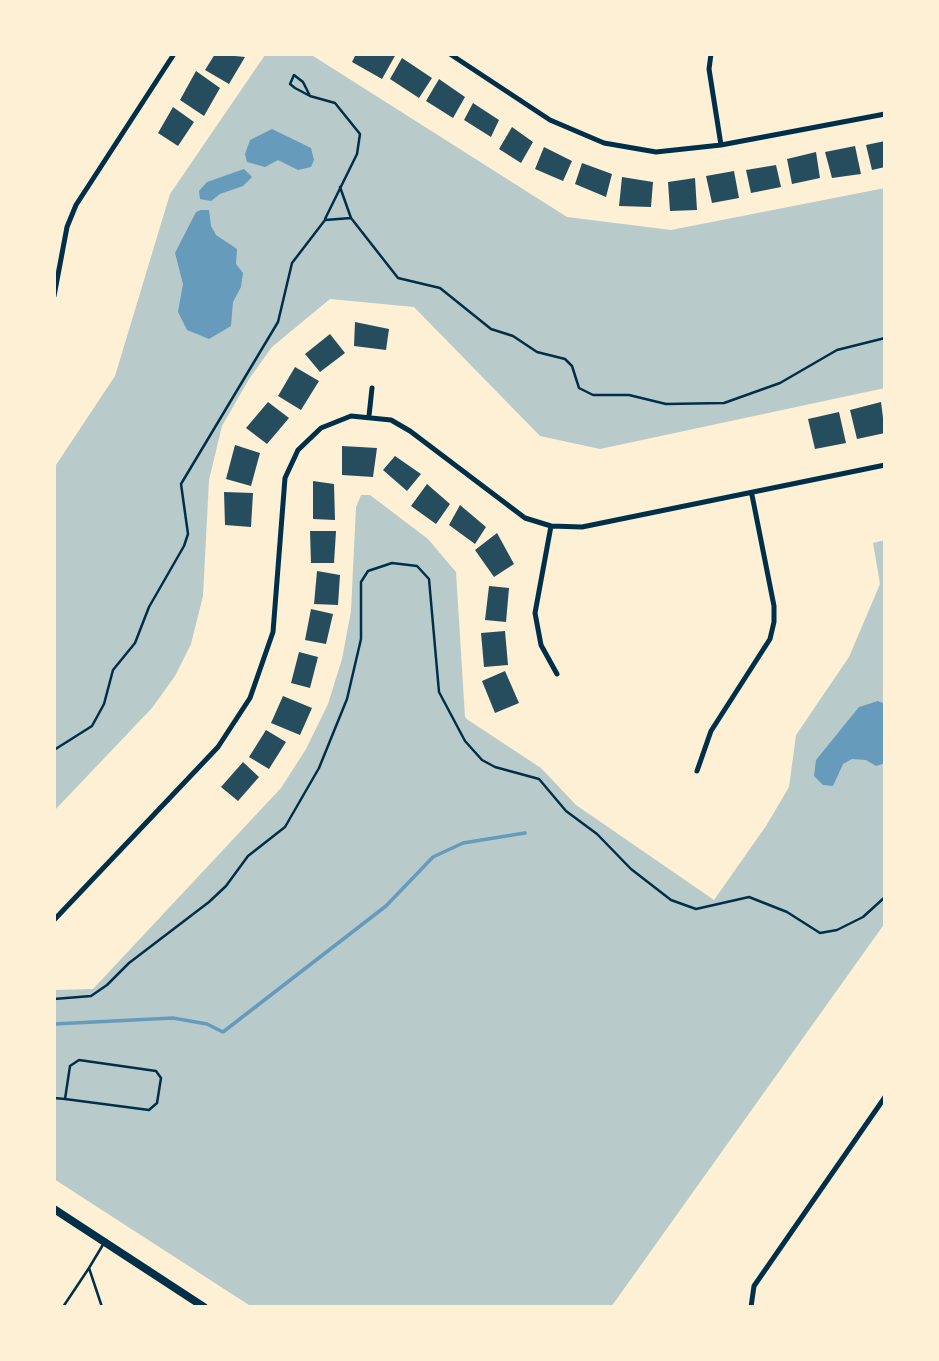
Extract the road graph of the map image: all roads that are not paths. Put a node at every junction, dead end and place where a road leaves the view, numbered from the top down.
1 (174, 54) edge
2 (450, 54) edge
3 (711, 54) edge
4 (310, 96) junction
5 (885, 114) edge
6 (721, 145) junction
7 (340, 187) junction
8 (351, 218) junction
9 (325, 220) junction
10 (54, 296) edge
11 (885, 338) edge
12 (372, 388) dead end
13 (369, 416) junction
14 (885, 465) edge
15 (752, 495) junction
16 (551, 526) junction
17 (557, 674) dead end
18 (54, 750) edge
19 (697, 771) dead end
20 (885, 897) edge
21 (54, 920) edge
22 (54, 999) edge
23 (885, 1097) edge
24 (54, 1098) edge
25 (65, 1100) junction
26 (54, 1209) edge
27 (104, 1242) junction
28 (89, 1268) junction
29 (63, 1307) edge
30 (102, 1307) edge
31 (204, 1307) edge
32 (751, 1307) edge

1 - 10 street
2 - 6 street
3 - 6 street
4 - 4 lane
4 - 7 lane
5 - 6 street
7 - 8 lane
7 - 9 lane
8 - 9 lane
8 - 11 lane
9 - 18 lane
12 - 13 street
13 - 16 street
13 - 21 street
14 - 15 street
15 - 16 street
15 - 19 street
16 - 17 street
20 - 22 lane
23 - 32 street
24 - 25 lane
25 - 25 lane
26 - 27 main road
27 - 28 lane
27 - 31 main road
28 - 29 lane
28 - 30 lane

